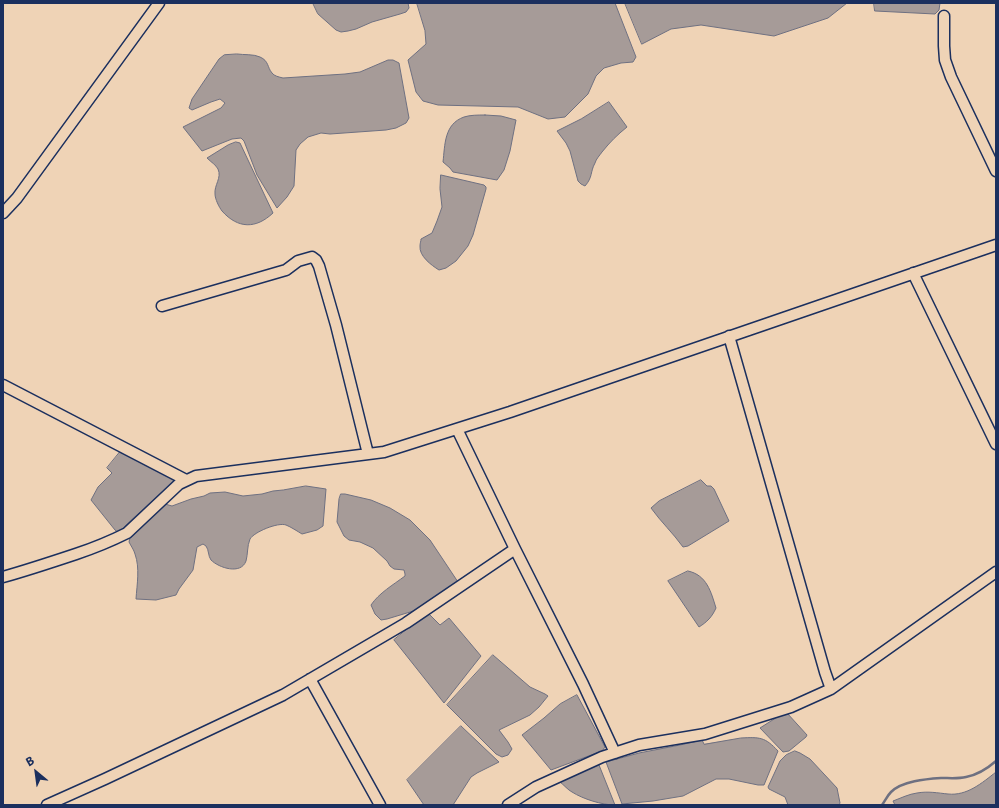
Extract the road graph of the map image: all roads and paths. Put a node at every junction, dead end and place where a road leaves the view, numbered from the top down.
1 (159, 3) edge
2 (944, 16) dead end
3 (996, 171) edge
4 (3, 213) edge
5 (996, 245) edge
6 (913, 273) junction
7 (162, 306) dead end
8 (729, 336) junction
9 (3, 385) edge
10 (457, 429) junction
11 (996, 444) edge
12 (368, 454) junction
13 (186, 480) junction
14 (515, 549) junction
15 (996, 572) edge
16 (3, 577) edge
17 (310, 679) junction
18 (831, 689) junction
19 (615, 753) junction
20 (47, 805) edge
21 (380, 805) edge
22 (508, 805) edge

1 - 4 street
2 - 3 street
5 - 6 street
6 - 8 street
6 - 11 street
7 - 12 street
8 - 10 street
8 - 18 street
9 - 13 street
10 - 12 street
10 - 14 street
12 - 13 street
13 - 16 street
14 - 17 street
14 - 19 street
15 - 18 street
17 - 20 street
17 - 21 street
18 - 19 street
19 - 22 street

